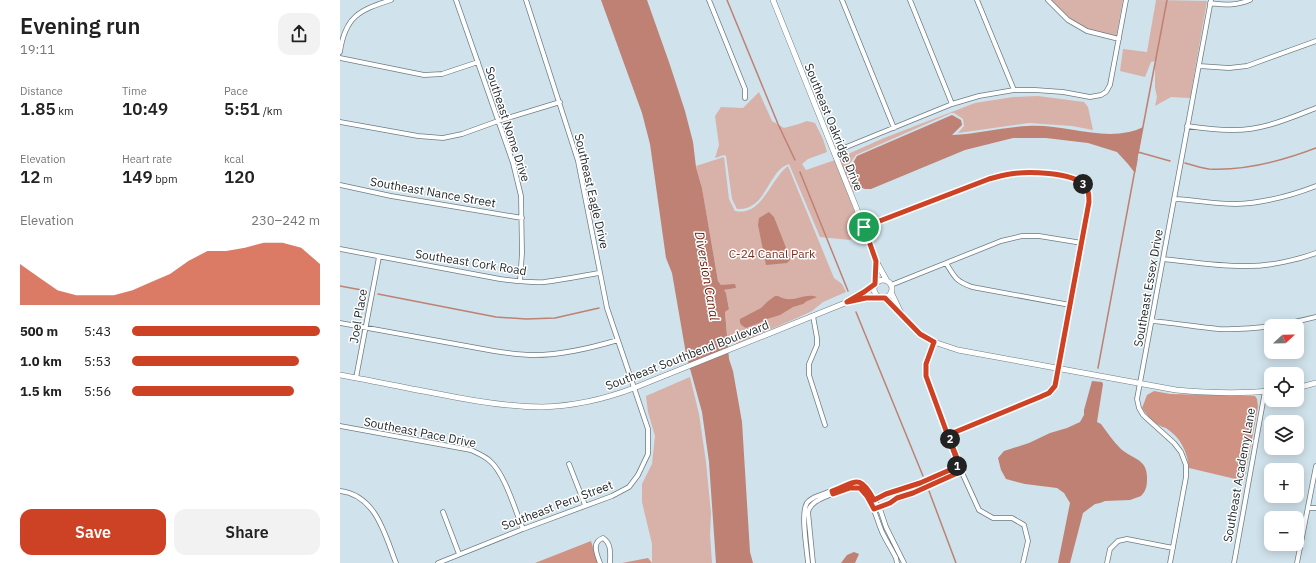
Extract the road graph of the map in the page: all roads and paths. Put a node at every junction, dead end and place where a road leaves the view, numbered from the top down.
1 (391, 0) edge
2 (456, 0) edge
3 (526, 0) edge
4 (709, 0) edge
5 (773, 0) edge
6 (842, 0) edge
7 (910, 0) edge
8 (977, 0) edge
9 (1048, 0) edge
10 (1126, 0) edge
11 (1250, 0) edge
12 (382, 2) edge
13 (1211, 2) edge
14 (1119, 39) junction
15 (1316, 41) edge
16 (340, 52) edge
17 (340, 58) edge
18 (478, 62) junction
19 (1199, 66) junction
20 (1014, 90) junction
21 (744, 98) dead end
22 (560, 102) junction
23 (952, 104) junction
24 (1316, 108) edge
25 (498, 121) junction
26 (340, 122) edge
27 (1187, 126) junction
28 (894, 128) junction
29 (834, 152) junction
30 (340, 185) edge
31 (1316, 186) edge
32 (1174, 199) junction
33 (522, 218) junction
34 (864, 227) junction
35 (1082, 243) junction
36 (340, 249) edge
37 (1316, 253) edge
38 (379, 257) junction
39 (1163, 259) junction
40 (876, 261) junction
41 (946, 263) junction
42 (599, 273) junction
43 (887, 281) junction
44 (520, 282) junction
45 (874, 285) junction
46 (891, 285) junction
47 (891, 292) junction
48 (878, 297) junction
49 (885, 298) junction
50 (847, 302) junction
51 (1070, 305) junction
52 (902, 315) junction
53 (813, 316) junction
54 (1316, 317) edge
55 (1152, 321) junction
56 (340, 323) edge
57 (366, 328) junction
58 (618, 340) junction
59 (934, 342) junction
60 (1059, 369) junction
61 (340, 375) edge
62 (356, 378) junction
63 (1316, 383) edge
64 (1140, 384) junction
65 (1304, 386) edge
66 (634, 388) junction
67 (1264, 391) edge
68 (1265, 407) edge
69 (824, 425) dead end
70 (340, 426) edge
71 (948, 435) junction
72 (569, 464) dead end
73 (959, 466) junction
74 (1316, 466) edge
75 (962, 471) junction
76 (939, 474) junction
77 (942, 480) junction
78 (340, 490) edge
79 (872, 501) junction
80 (586, 505) junction
81 (1308, 508) junction
82 (1316, 508) edge
83 (876, 509) junction
84 (807, 510) junction
85 (443, 512) dead end
86 (523, 529) junction
87 (1173, 548) junction
88 (896, 553) junction
89 (459, 554) junction
90 (396, 563) edge
91 (438, 563) edge
92 (600, 563) edge
93 (610, 563) edge
94 (808, 563) edge
95 (813, 563) edge
96 (897, 563) edge
97 (904, 563) edge
98 (1023, 563) edge
99 (1107, 563) edge
100 (1170, 563) edge
101 (1234, 563) edge
102 (1297, 563) edge

1 - 12 street
2 - 18 street, Southeast Nome Drive
3 - 22 street, Southeast Eagle Drive
4 - 21 street
5 - 29 street, Southeast Oakridge Drive
6 - 28 street
7 - 23 street
8 - 20 street
9 - 14 street
10 - 14 street
11 - 13 street
12 - 16 street
13 - 19 street, Southeast Essex Drive
14 - 20 street
15 - 19 street
17 - 18 street
18 - 25 street, Southeast Nome Drive
19 - 27 street, Southeast Essex Drive
20 - 23 street
22 - 25 street
22 - 42 street, Southeast Eagle Drive
23 - 28 street
24 - 27 street
25 - 26 street
25 - 33 street, Southeast Nome Drive
27 - 32 street, Southeast Essex Drive
28 - 29 street
29 - 34 street, Southeast Oakridge Drive
30 - 33 street, Southeast Nance Street
31 - 32 street
32 - 39 street, Southeast Essex Drive
33 - 44 street, Southeast Nome Drive
34 - 35 street
34 - 40 street, Southeast Oakridge Drive
35 - 41 street
35 - 51 street
36 - 38 street, Southeast Cork Road
37 - 39 street
38 - 44 street, Southeast Cork Road
38 - 57 street, Joel Place
39 - 55 street, Southeast Essex Drive
40 - 43 street, Southeast Oakridge Drive
40 - 45 street, Southeast Oakridge Drive
41 - 46 street
41 - 51 street
42 - 44 street, Southeast Cork Road
42 - 58 street, Southeast Eagle Drive
43 - 45 street
43 - 46 street
45 - 48 street
45 - 50 street, Southeast Southbend Boulevard
46 - 47 street
47 - 49 street
47 - 52 street
48 - 49 street
48 - 50 street, Southeast Southbend Boulevard
49 - 52 street
50 - 53 street, Southeast Southbend Boulevard
51 - 60 street
52 - 59 street
53 - 66 street, Southeast Southbend Boulevard
53 - 69 street
54 - 55 street
55 - 64 street, Southeast Essex Drive
56 - 57 street
57 - 58 street
57 - 62 street, Joel Place
58 - 66 street, Southeast Eagle Drive
59 - 60 street
59 - 71 street
60 - 64 street
60 - 71 street
61 - 62 street, Southeast Southbend Boulevard
62 - 66 street, Southeast Southbend Boulevard
63 - 65 street
64 - 67 street
64 - 87 street, Southeast Essex Drive
66 - 80 street, Southeast Peru Street
68 - 101 street, Southeast Academy Lane
70 - 86 street, Southeast Pace Drive
71 - 73 street
72 - 80 street
73 - 75 street
73 - 76 street
74 - 81 street
75 - 77 street
75 - 98 street
76 - 77 street
76 - 79 street
77 - 83 street
78 - 90 street
79 - 83 street
79 - 84 street
80 - 86 street, Southeast Peru Street
81 - 82 street
81 - 102 street
83 - 88 street
84 - 94 street
84 - 95 street
85 - 89 street
86 - 89 street, Southeast Peru Street
87 - 99 street
87 - 100 street, Southeast Essex Drive
88 - 96 street
88 - 97 street
89 - 91 street, Southeast Peru Street
92 - 93 street
94 - 95 street

